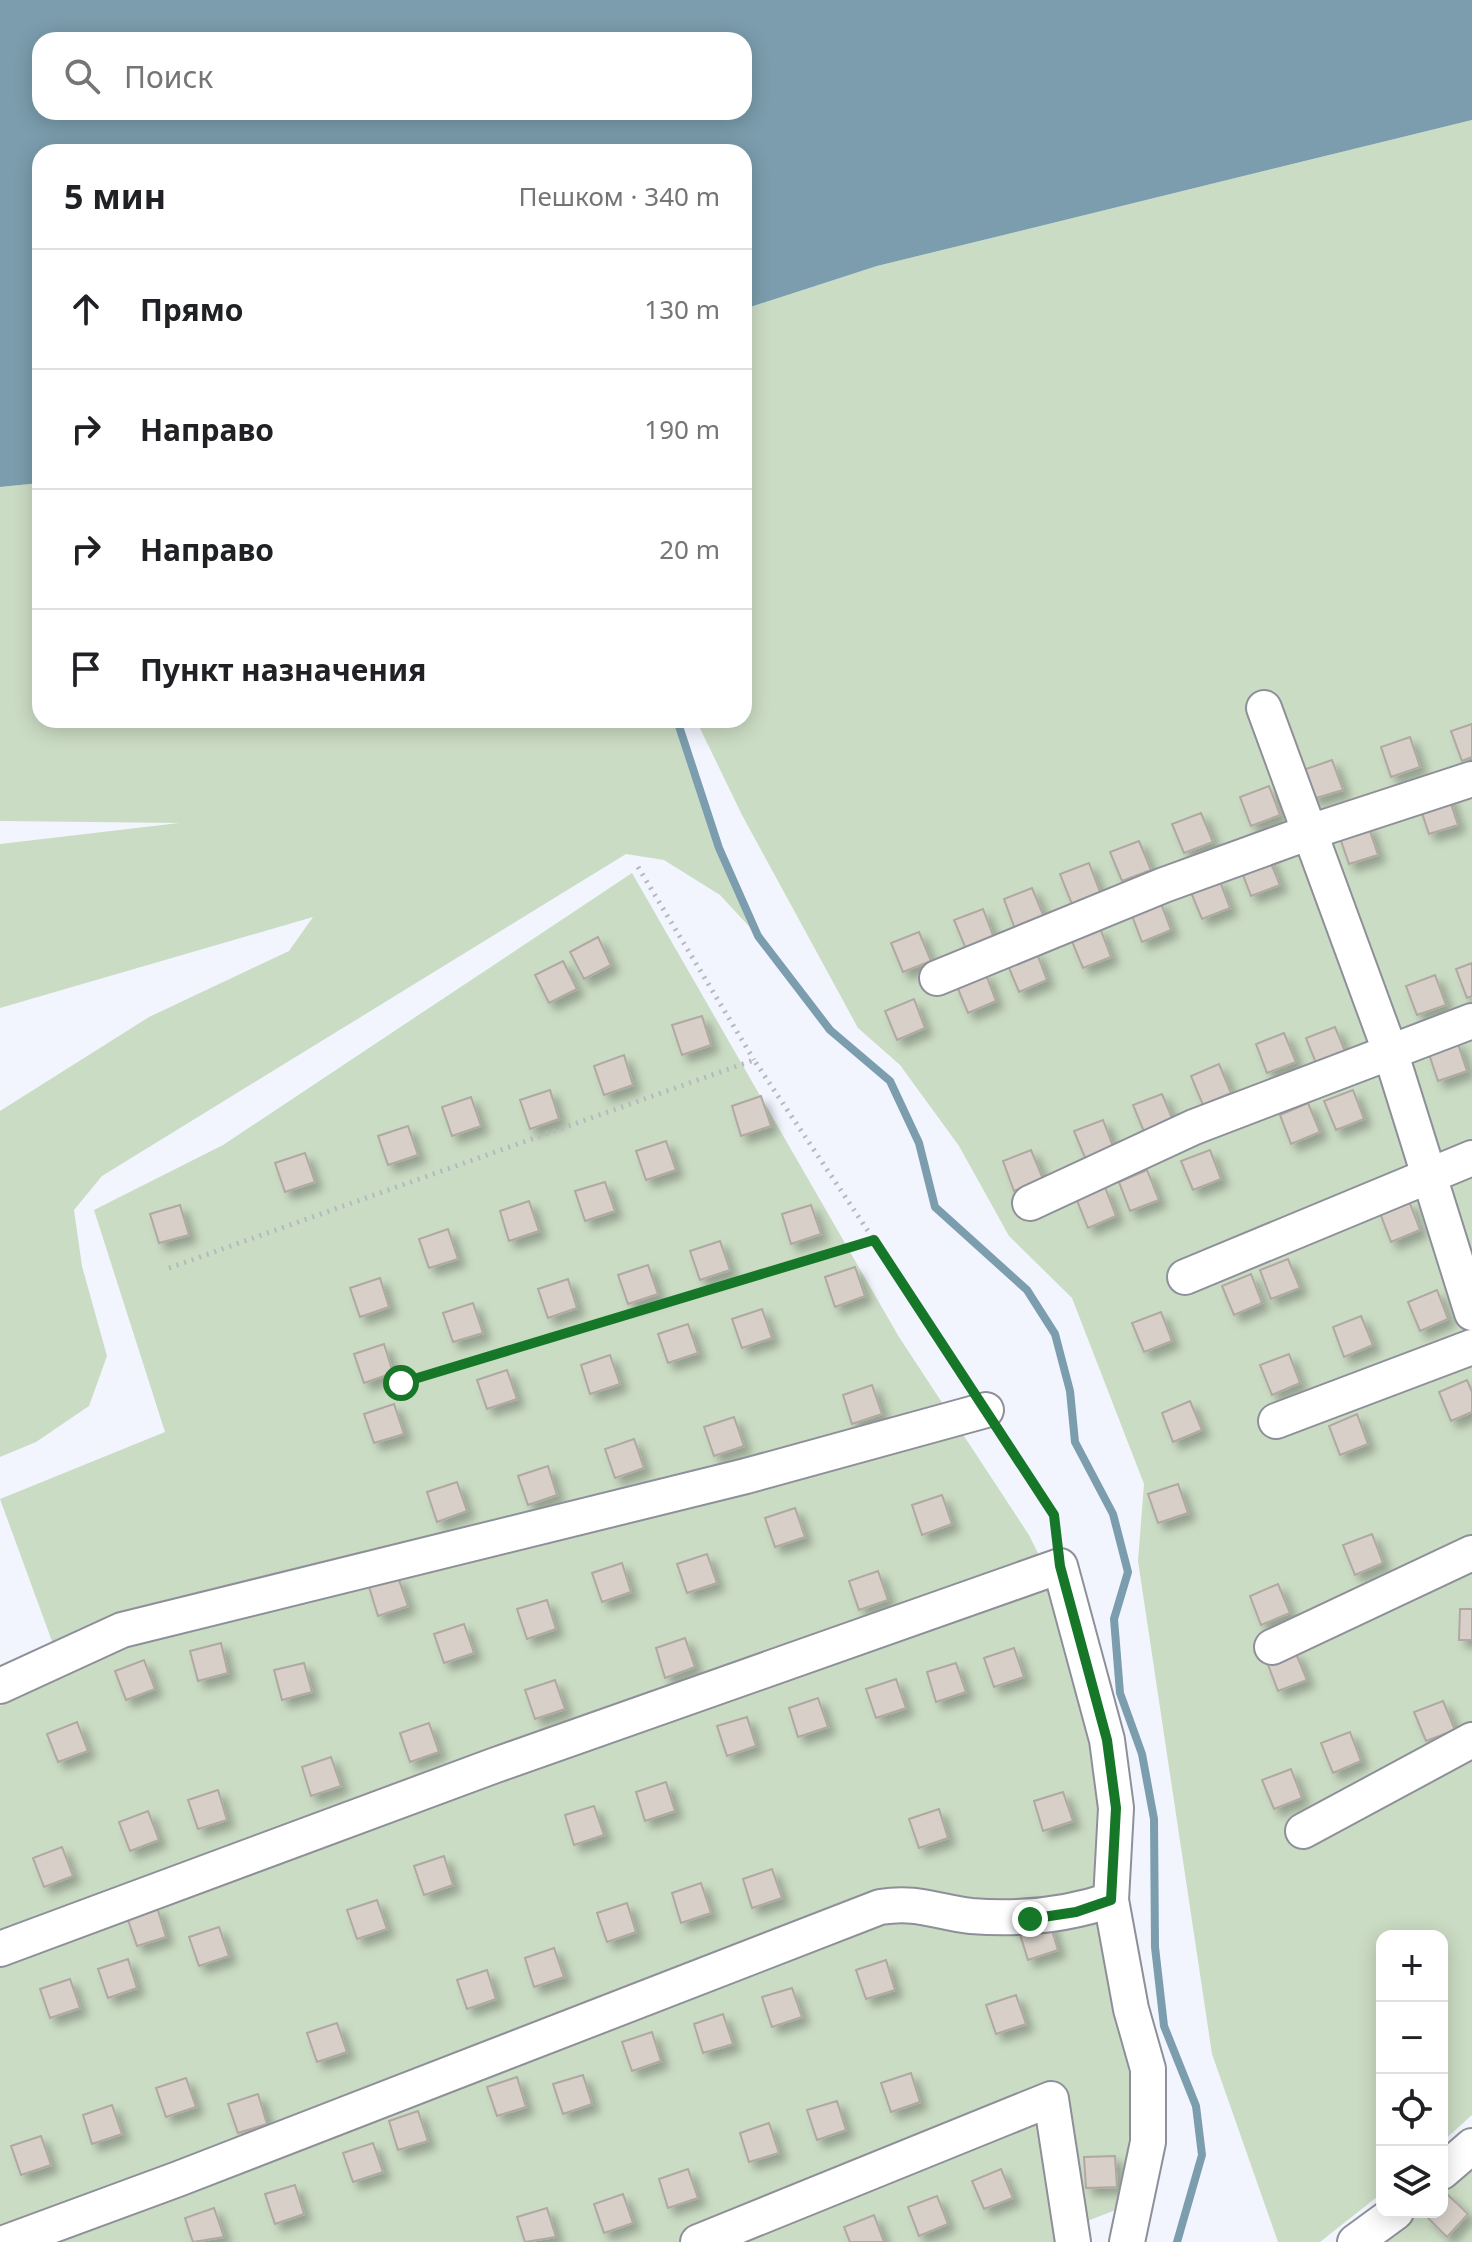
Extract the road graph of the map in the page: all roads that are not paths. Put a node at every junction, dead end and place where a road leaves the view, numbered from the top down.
1 (1264, 708) dead end
2 (1472, 779) edge
3 (1310, 832) junction
4 (937, 978) dead end
5 (1472, 1021) edge
6 (1391, 1054) junction
7 (1472, 1158) edge
8 (1430, 1175) junction
9 (1030, 1203) dead end
10 (1185, 1277) dead end
11 (1472, 1313) edge
12 (1472, 1347) edge
13 (986, 1410) road end
14 (1276, 1421) dead end
15 (1472, 1553) edge
16 (1272, 1647) dead end
17 (0, 1686) edge
18 (1472, 1740) edge
19 (1303, 1831) dead end
20 (1111, 1900) junction
21 (0, 1949) edge
22 (1472, 2146) edge
23 (1448, 2167) edge
24 (1388, 2218) edge
25 (7, 2242) edge
26 (698, 2242) edge
27 (1073, 2242) edge
28 (1127, 2242) edge
29 (1355, 2242) edge

1 - 3 lane
2 - 3 lane
3 - 4 lane
3 - 6 lane
5 - 6 lane
6 - 8 lane
6 - 9 lane
7 - 8 lane
8 - 10 lane
8 - 11 lane
12 - 14 lane
13 - 17 lane
15 - 16 lane
18 - 19 lane
20 - 21 lane
20 - 25 lane
20 - 28 lane
22 - 23 lane
24 - 29 lane
26 - 27 lane

